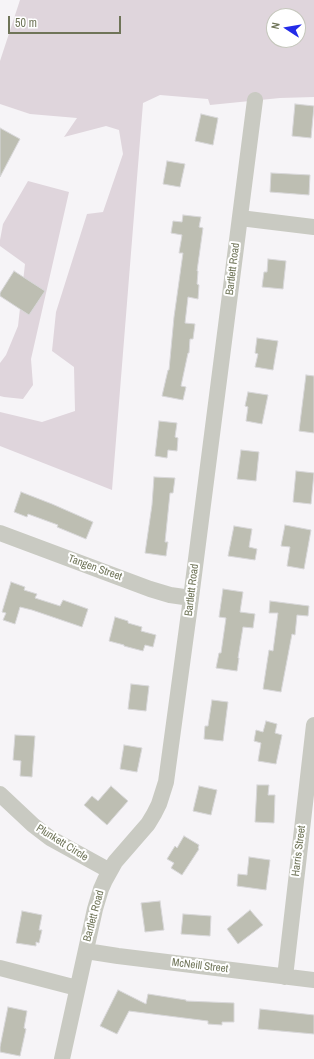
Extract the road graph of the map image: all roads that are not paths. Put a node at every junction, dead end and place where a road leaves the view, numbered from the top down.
1 (255, 100) dead end
2 (240, 218) junction
3 (314, 227) edge
4 (0, 533) edge
5 (191, 598) junction
6 (314, 725) edge
7 (0, 794) edge
8 (110, 871) junction
9 (86, 950) junction
10 (0, 968) edge
11 (284, 977) junction
12 (314, 980) edge
13 (77, 988) junction
14 (62, 1059) edge

1 - 2 street, Bartlett Road
2 - 3 street
2 - 5 street, Bartlett Road
4 - 5 street, Tangen Street
5 - 8 street, Bartlett Road
6 - 11 street, Harris Street
7 - 8 street, Plunkett Circle
8 - 9 street, Bartlett Road
9 - 11 street, McNeill Street
9 - 13 street, Bartlett Road
10 - 13 street
11 - 12 street, McNeill Street
13 - 14 street, Bartlett Road

